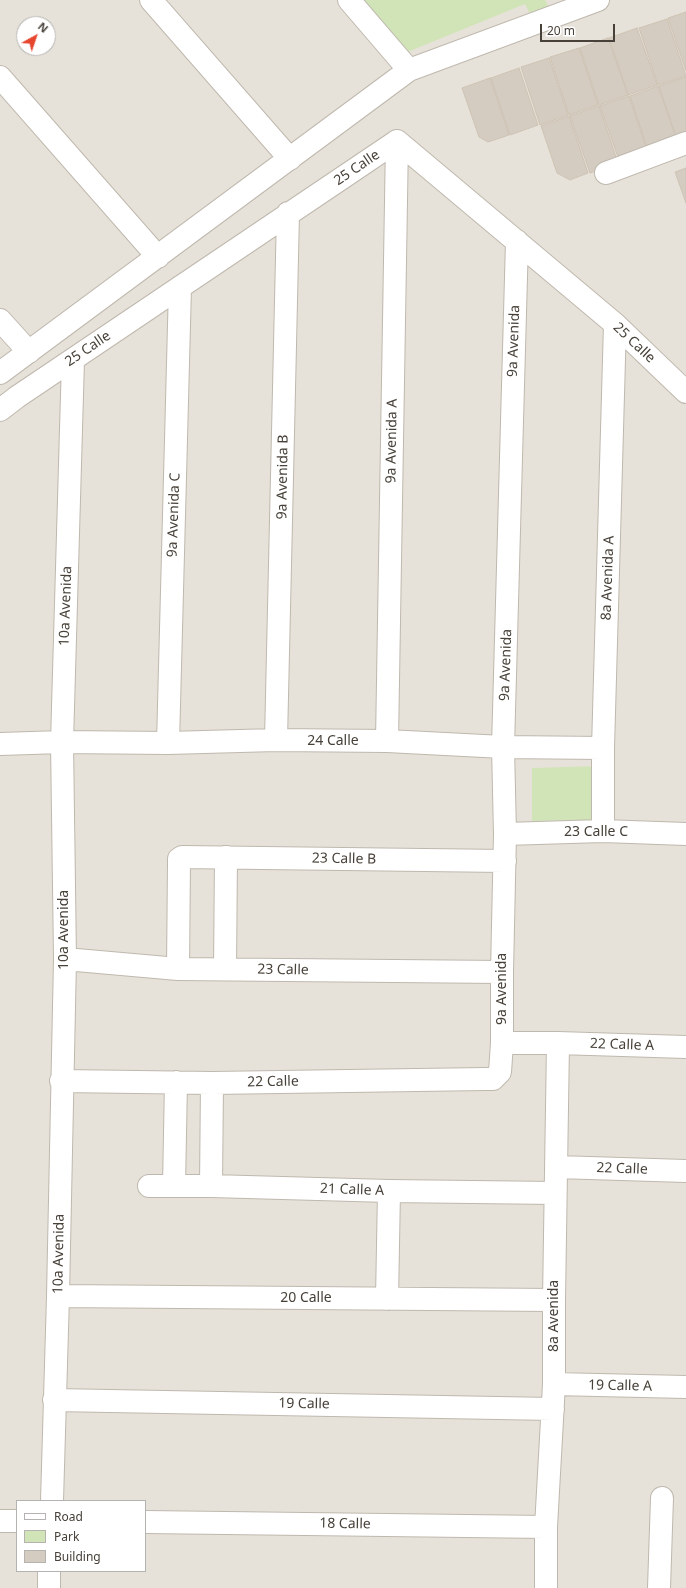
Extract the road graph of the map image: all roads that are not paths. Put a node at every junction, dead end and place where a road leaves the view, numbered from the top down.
1 (151, 0) edge
2 (349, 0) edge
3 (598, 0) edge
4 (409, 70) junction
5 (0, 77) edge
6 (397, 141) junction
7 (686, 143) edge
8 (290, 159) junction
9 (606, 172) dead end
10 (288, 213) junction
11 (517, 240) junction
12 (158, 257) junction
13 (180, 287) junction
14 (0, 320) edge
15 (615, 324) junction
16 (29, 352) junction
17 (73, 360) junction
18 (0, 373) edge
19 (686, 392) edge
20 (0, 410) edge
21 (276, 740) junction
22 (388, 741) junction
23 (62, 742) junction
24 (168, 743) junction
25 (0, 744) edge
26 (503, 747) junction
27 (604, 748) junction
28 (604, 831) junction
29 (505, 834) junction
30 (686, 834) edge
31 (226, 857) junction
32 (505, 860) junction
33 (65, 960) junction
34 (178, 969) junction
35 (225, 969) junction
36 (502, 972) junction
37 (558, 1043) junction
38 (502, 1044) junction
39 (686, 1047) edge
40 (486, 1079) joint
41 (61, 1080) junction
42 (176, 1082) junction
43 (212, 1083) junction
44 (557, 1167) junction
45 (686, 1171) edge
46 (148, 1186) dead end
47 (174, 1186) junction
48 (211, 1186) junction
49 (389, 1191) junction
50 (555, 1193) junction
51 (58, 1296) junction
52 (387, 1299) junction
53 (554, 1300) junction
54 (554, 1384) junction
55 (686, 1388) edge
56 (54, 1400) junction
57 (553, 1409) junction
58 (662, 1498) dead end
59 (52, 1500) edge
60 (0, 1521) edge
61 (16, 1521) edge
62 (146, 1522) edge
63 (546, 1527) junction
64 (49, 1572) edge
65 (49, 1588) edge
66 (546, 1588) edge
67 (659, 1588) edge

1 - 8 street
2 - 4 street
3 - 4 street
4 - 8 street
5 - 12 street
6 - 10 street, 25 Calle
6 - 11 street, 25 Calle
6 - 22 street, 9a Avenida A
7 - 9 street
8 - 12 street
10 - 13 street, 25 Calle
10 - 21 street, 9a Avenida B
11 - 15 street, 25 Calle
11 - 26 street, 9a Avenida
12 - 16 street
13 - 17 street, 25 Calle
13 - 24 street, 9a Avenida C
14 - 16 street
15 - 19 street, 25 Calle
15 - 27 street, 8a Avenida A
16 - 18 street
17 - 20 street, 25 Calle
17 - 23 street, 10a Avenida
21 - 22 street, 24 Calle
21 - 24 street, 24 Calle
22 - 26 street, 24 Calle
23 - 24 street, 24 Calle
23 - 25 street, 24 Calle
23 - 33 street, 10a Avenida
26 - 27 street, 24 Calle
26 - 29 street, 9a Avenida
27 - 28 street, 8a Avenida A
28 - 29 street, 23 Calle C
28 - 30 street, 23 Calle C
29 - 32 street, 9a Avenida
31 - 32 street, 23 Calle B
31 - 34 street, 23 Calle B
31 - 35 street
32 - 36 street, 9a Avenida
33 - 34 street, 23 Calle
33 - 41 street, 10a Avenida
34 - 35 street, 23 Calle
35 - 36 street, 23 Calle
36 - 38 street, 9a Avenida
37 - 38 street, 22 Calle A
37 - 39 street, 22 Calle A
37 - 44 street, 8a Avenida
38 - 40 street, 9a Avenida
40 - 43 street, 22 Calle
41 - 42 street, 22 Calle
41 - 51 street, 10a Avenida
42 - 43 street, 22 Calle
42 - 47 street
43 - 48 street
44 - 45 street, 22 Calle
44 - 50 street, 8a Avenida
46 - 47 street, 21 Calle A
47 - 48 street, 21 Calle A
48 - 49 street, 21 Calle A
49 - 50 street, 21 Calle A
49 - 52 street
50 - 53 street, 8a Avenida
51 - 52 street, 20 Calle
51 - 56 street, 10a Avenida
52 - 53 street, 20 Calle
53 - 54 street, 8a Avenida
54 - 55 street, 19 Calle A
54 - 57 street, 8a Avenida
56 - 57 street, 19 Calle
56 - 59 street, 10a Avenida
57 - 63 street, 8a Avenida
58 - 67 street
60 - 61 street
62 - 63 street, 18 Calle
63 - 66 street, 8a Avenida
64 - 65 street

